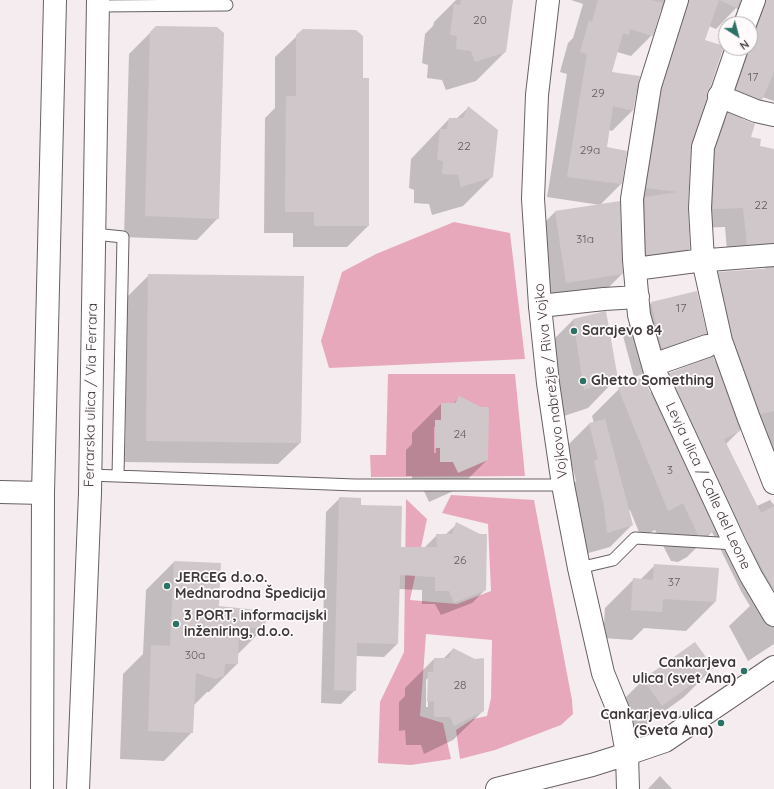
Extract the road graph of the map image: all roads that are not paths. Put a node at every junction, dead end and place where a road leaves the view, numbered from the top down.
1 (55, 0) edge
2 (548, 0) edge
3 (678, 0) edge
4 (754, 0) edge
5 (98, 3) edge
6 (227, 5) dead end
7 (748, 16) edge
8 (734, 56) edge
9 (719, 96) junction
10 (774, 115) edge
11 (94, 234) junction
12 (774, 256) edge
13 (704, 260) junction
14 (635, 269) junction
15 (638, 297) junction
16 (540, 306) junction
17 (708, 346) dead end
18 (654, 368) junction
19 (90, 475) junction
20 (118, 476) junction
21 (774, 483) edge
22 (563, 485) junction
23 (0, 492) edge
24 (43, 493) junction
25 (735, 544) junction
26 (579, 568) junction
27 (771, 605) edge
28 (772, 672) edge
29 (626, 754) junction
30 (42, 789) edge
31 (78, 789) edge
32 (497, 789) edge
33 (628, 789) edge
34 (636, 789) edge

1 - 24 street
2 - 16 street, Vojkovo nabrežje / Riva Vojko
3 - 14 street, Levja ulica / Calle del Leone
4 - 7 street
5 - 6 lane
5 - 11 street, Ferrarska ulica / Via Ferrara
8 - 9 street
9 - 10 street
9 - 13 street
11 - 19 street, Ferrarska ulica / Via Ferrara
11 - 20 lane
12 - 13 street
13 - 14 street
13 - 21 street
14 - 15 street, Levja ulica / Calle del Leone
15 - 16 street
15 - 18 street, Levja ulica / Calle del Leone
16 - 22 street, Vojkovo nabrežje / Riva Vojko
17 - 18 street
18 - 25 street, Levja ulica / Calle del Leone
19 - 20 lane
19 - 31 street, Ferrarska ulica / Via Ferrara
20 - 22 lane
22 - 26 street, Vojkovo nabrežje / Riva Vojko
23 - 24 street
24 - 30 street
25 - 26 lane
25 - 27 street, Levja ulica / Calle del Leone
26 - 29 street, Vojkovo nabrežje / Riva Vojko
28 - 29 street
29 - 32 street
29 - 33 street, Vojkovo nabrežje / Riva Vojko
29 - 34 lane, Vojkovo nabrežje / Riva Vojko

